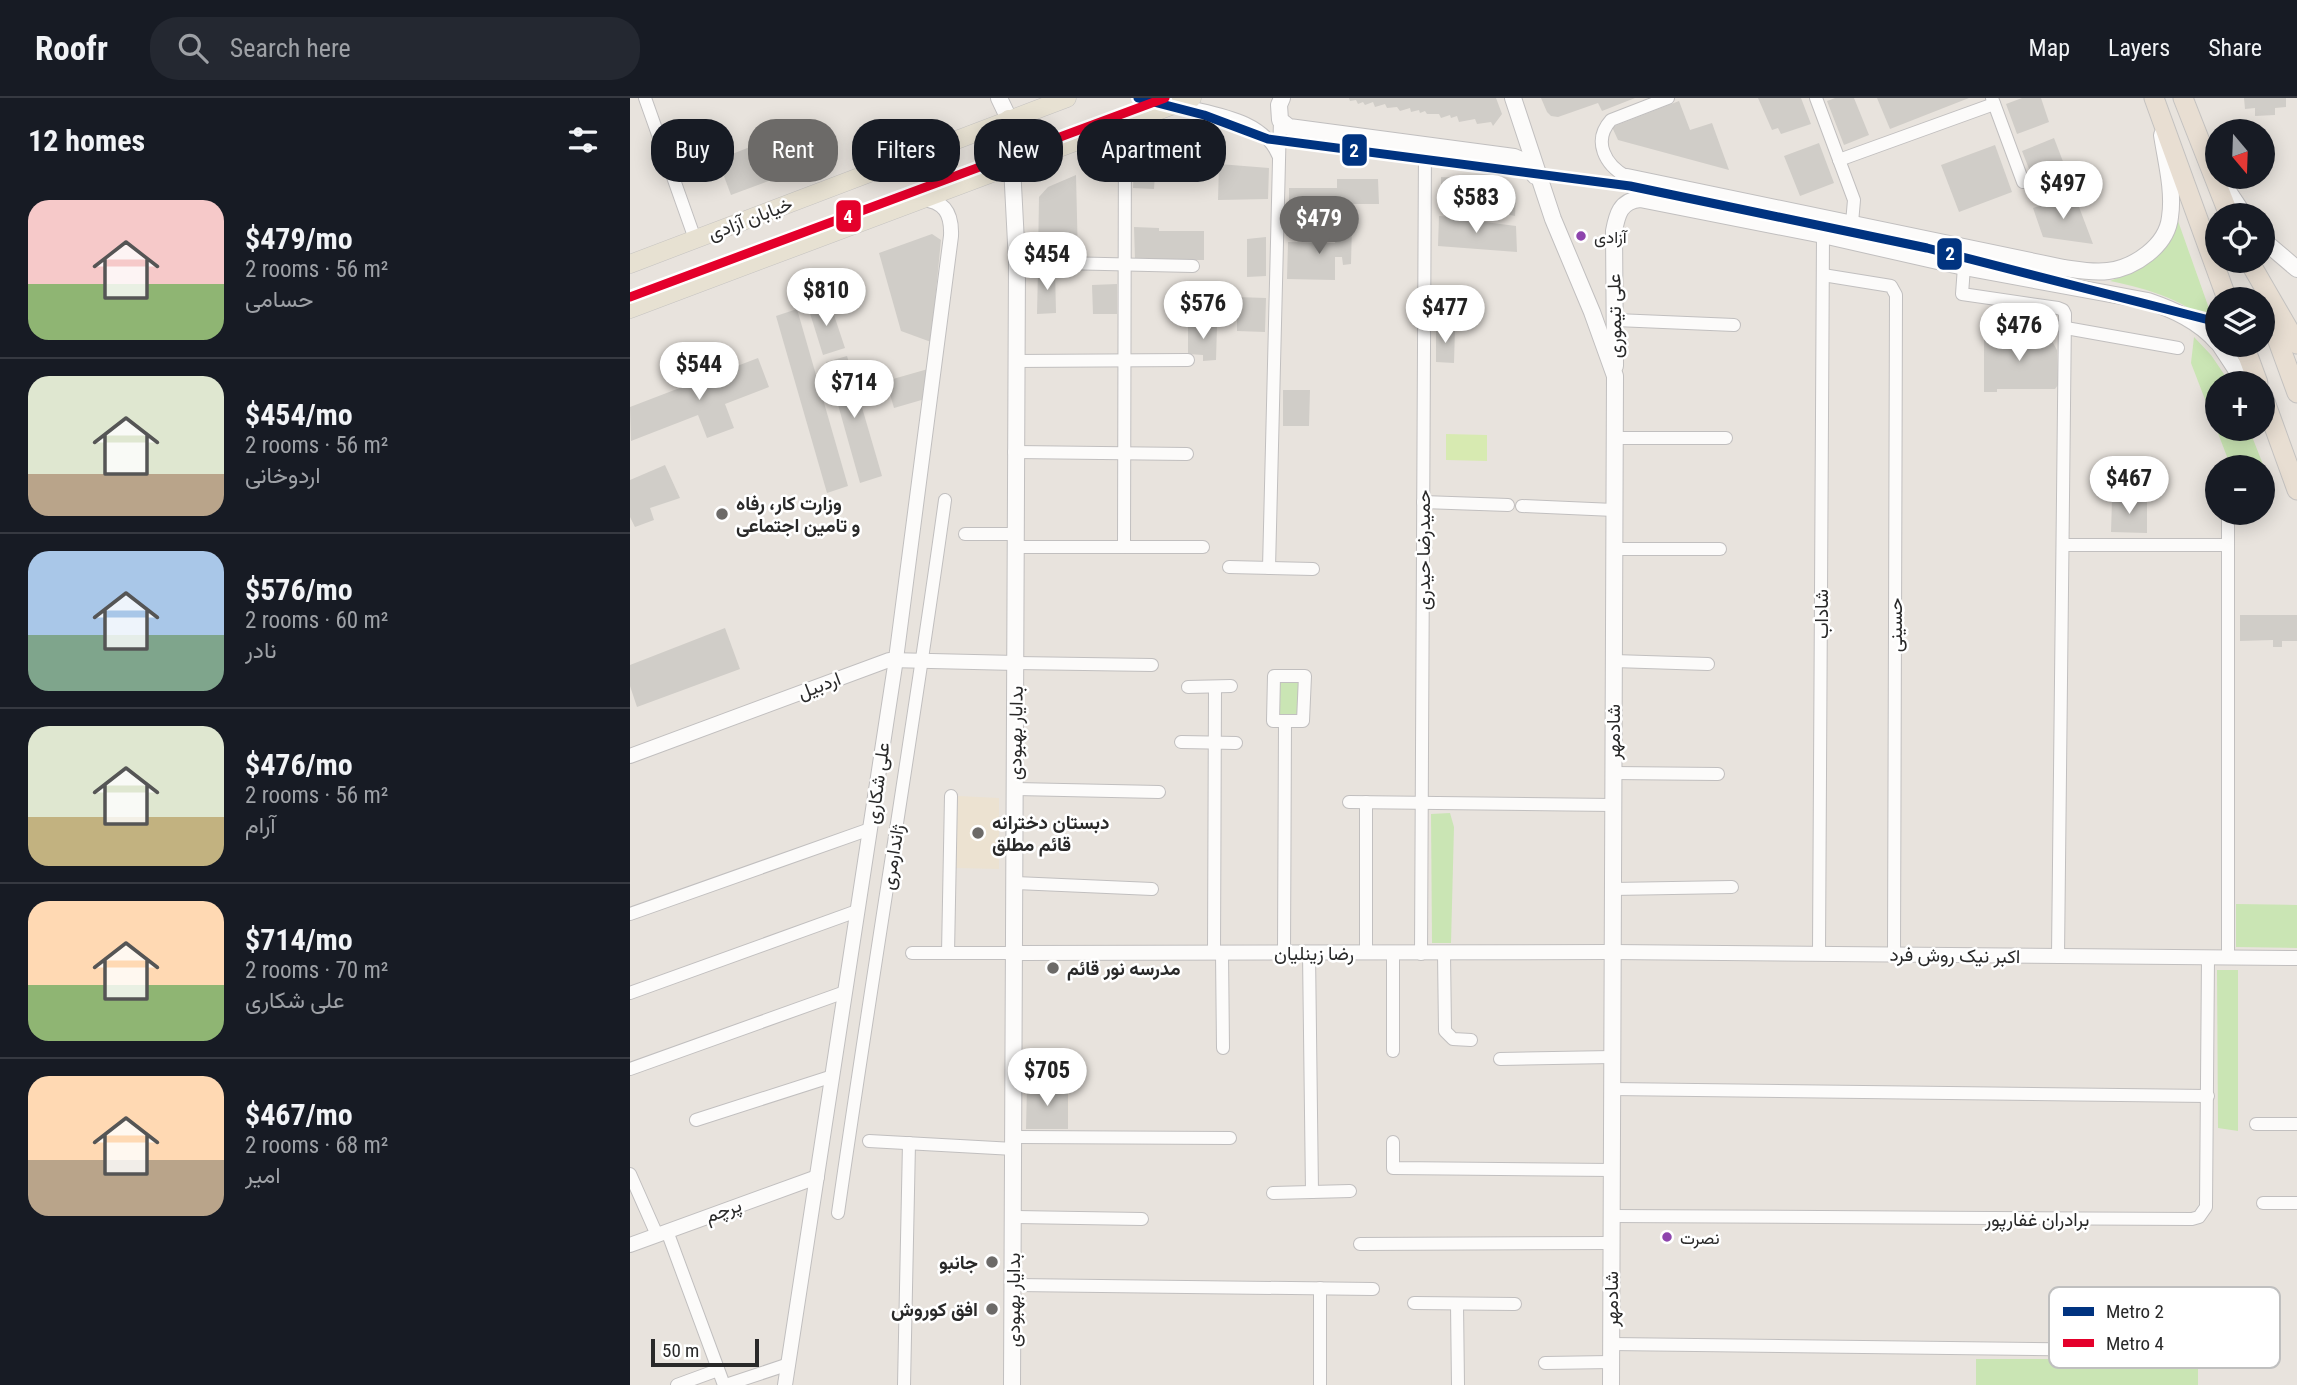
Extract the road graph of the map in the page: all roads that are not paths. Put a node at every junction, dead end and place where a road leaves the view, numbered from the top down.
1 (645, 98) edge
2 (999, 98) edge
3 (1067, 98) edge
4 (1282, 98) edge
5 (1513, 98) edge
6 (1668, 98) edge
7 (1816, 98) edge
8 (2183, 98) edge
9 (1184, 101) edge
10 (1993, 101) edge
11 (2157, 107) edge
12 (1009, 119) joint
13 (1138, 119) edge
14 (1280, 120) junction
15 (974, 132) edge
16 (1424, 146) junction
17 (2203, 152) junction
18 (2205, 155) edge
19 (1279, 158) junction
20 (1839, 160) junction
21 (1627, 177) joint
22 (974, 180) edge
23 (1013, 182) edge
24 (1125, 182) edge
25 (2023, 182) dead end
26 (1543, 191) junction
27 (921, 199) junction
28 (2225, 203) edge
29 (1827, 217) junction
30 (1852, 223) junction
31 (1823, 235) junction
32 (695, 239) junction
33 (2275, 250) edge
34 (1017, 262) junction
35 (630, 264) edge
36 (1124, 265) junction
37 (1193, 266) dead end
38 (1964, 267) junction
39 (2297, 269) edge
40 (2256, 273) edge
41 (1823, 275) junction
42 (2223, 287) edge
43 (630, 309) edge
44 (1616, 320) junction
45 (1734, 325) dead end
46 (2066, 328) junction
47 (2205, 331) edge
48 (2275, 333) edge
49 (2297, 344) edge
50 (2179, 348) dead end
51 (1124, 360) junction
52 (1188, 360) dead end
53 (1016, 361) junction
54 (1615, 376) junction
55 (2297, 393) edge
56 (2275, 430) edge
57 (1614, 438) junction
58 (1726, 438) dead end
59 (2275, 440) edge
60 (1014, 452) junction
61 (1124, 453) junction
62 (1187, 454) dead end
63 (2286, 461) junction
64 (2297, 490) edge
65 (945, 500) dead end
66 (1423, 502) junction
67 (1508, 505) dead end
68 (1522, 506) dead end
69 (1614, 510) junction
70 (2228, 525) edge
71 (965, 534) dead end
72 (1015, 540) junction
73 (2063, 545) junction
74 (2228, 545) junction
75 (1124, 547) junction
76 (1203, 547) dead end
77 (1614, 549) junction
78 (1720, 549) dead end
79 (1230, 567) dead end
80 (1269, 568) junction
81 (1313, 569) dead end
82 (895, 659) junction
83 (923, 659) junction
84 (1614, 661) junction
85 (1017, 663) junction
86 (1152, 664) dead end
87 (1708, 664) dead end
88 (1231, 686) dead end
89 (1188, 687) dead end
90 (1215, 687) junction
91 (1285, 721) dead end
92 (1181, 742) dead end
93 (1215, 743) junction
94 (1236, 743) dead end
95 (630, 756) edge
96 (1613, 774) junction
97 (1718, 774) dead end
98 (1014, 789) junction
99 (1159, 792) dead end
100 (951, 796) dead end
101 (1349, 802) dead end
102 (1366, 802) junction
103 (1422, 803) junction
104 (1613, 805) junction
105 (870, 829) junction
106 (1015, 883) junction
107 (1732, 887) dead end
108 (1613, 888) junction
109 (1152, 889) dead end
110 (857, 911) junction
111 (630, 914) edge
112 (1612, 952) junction
113 (912, 953) dead end
114 (948, 953) junction
115 (1016, 953) junction
116 (1218, 953) junction
117 (1283, 953) junction
118 (1309, 953) junction
119 (1366, 953) junction
120 (1393, 953) junction
121 (1444, 953) junction
122 (1421, 954) junction
123 (1819, 954) junction
124 (1894, 954) junction
125 (2058, 956) junction
126 (2208, 957) junction
127 (2228, 958) junction
128 (2297, 958) edge
129 (845, 992) junction
130 (630, 993) edge
131 (1471, 1040) dead end
132 (1223, 1048) dead end
133 (1393, 1051) dead end
134 (1612, 1057) junction
135 (1500, 1059) dead end
136 (630, 1069) edge
137 (832, 1076) junction
138 (1612, 1089) junction
139 (2208, 1096) junction
140 (696, 1120) dead end
141 (2256, 1124) dead end
142 (2297, 1124) edge
143 (1230, 1139) dead end
144 (869, 1141) dead end
145 (1393, 1142) dead end
146 (908, 1143) junction
147 (1014, 1143) junction
148 (1612, 1170) junction
149 (630, 1174) edge
150 (817, 1177) junction
151 (1350, 1191) dead end
152 (1312, 1192) junction
153 (1273, 1193) dead end
154 (2263, 1203) dead end
155 (2297, 1203) edge
156 (838, 1213) dead end
157 (1612, 1216) junction
158 (1013, 1217) junction
159 (1142, 1219) dead end
160 (662, 1233) junction
161 (1611, 1243) junction
162 (1360, 1244) dead end
163 (630, 1245) edge
164 (1013, 1285) junction
165 (1320, 1288) junction
166 (1373, 1289) dead end
167 (1414, 1303) dead end
168 (1457, 1304) junction
169 (1515, 1304) dead end
170 (1611, 1344) junction
171 (2049, 1349) edge
172 (1545, 1363) dead end
173 (1611, 1363) junction
174 (789, 1364) junction
175 (718, 1370) junction
176 (904, 1383) edge
177 (677, 1385) edge
178 (725, 1385) edge
179 (786, 1385) edge
180 (1012, 1385) edge
181 (1320, 1385) edge
182 (1458, 1385) edge
183 (1611, 1385) edge

1 - 32 street
2 - 12 main road
3 - 12 main road, خیابان آزادی
4 - 14 main road
5 - 26 main road, شادمهر
6 - 21 street
7 - 20 street
8 - 17 highway
9 - 13 main road
9 - 19 street
10 - 20 street
10 - 25 street
11 - 30 main road
11 - 42 highway
14 - 16 main road
14 - 19 street
15 - 32 main road, خیابان آزادی
16 - 26 main road
16 - 66 street, حمیدرضا حیدری
17 - 18 main road
17 - 28 highway
19 - 80 street
20 - 30 street
21 - 29 main road
22 - 27 main road
23 - 34 main road, بدایار بهبودی
24 - 36 street
26 - 54 main road, شادمهر
27 - 43 main road
27 - 82 street, علی شکاری
29 - 30 main road
29 - 31 main road
31 - 38 main road, علی تیموری
31 - 41 street, شاداب
31 - 44 main road, علی تیموری
32 - 35 main road, خیابان آزادی
33 - 39 main road
34 - 36 street
34 - 53 main road, بدایار بهبودی
36 - 37 street
36 - 51 street
38 - 46 street
38 - 47 main road, علی تیموری
40 - 49 highway
41 - 123 street, شاداب
41 - 124 street, حسینی
44 - 45 street
44 - 54 main road, علی تیموری
46 - 50 street
46 - 73 street
48 - 55 highway
51 - 52 street
51 - 53 street
51 - 61 street
53 - 60 main road, بدایار بهبودی
54 - 57 main road, شادمهر
56 - 63 highway
57 - 58 street
57 - 69 main road, شادمهر
59 - 63 main road
60 - 61 street
60 - 72 main road, بدایار بهبودی
61 - 62 street
61 - 75 street
63 - 64 highway
65 - 83 street, ژاندارمری
66 - 67 street
66 - 103 street, حمیدرضا حیدری
68 - 69 street
69 - 77 main road, شادمهر
70 - 74 street
71 - 72 street
72 - 75 street
72 - 85 main road, بدایار بهبودی
73 - 74 street
73 - 125 street
74 - 127 street
75 - 76 street
77 - 78 street
77 - 84 main road, شادمهر
79 - 80 street
80 - 81 street
82 - 83 street, اردبیل
82 - 95 street, اردبیل
82 - 105 street, علی شکاری
83 - 85 street, اردبیل
83 - 156 street, ژاندارمری
84 - 87 street
84 - 96 main road, شادمهر
85 - 86 street
85 - 98 main road, بدایار بهبودی
88 - 90 street
89 - 90 street
90 - 93 street
91 - 117 street
92 - 93 street
93 - 94 street
93 - 116 street
96 - 97 street
96 - 104 main road, شادمهر
98 - 99 street
98 - 106 main road, بدایار بهبودی
100 - 114 street
101 - 102 street
102 - 103 street
102 - 119 street
103 - 104 street
103 - 122 street, حمیدرضا حیدری
104 - 108 main road, شادمهر
105 - 110 street, علی شکاری
105 - 111 street
106 - 109 street
106 - 115 main road, بدایار بهبودی
107 - 108 street
108 - 112 main road, شادمهر
110 - 129 street, علی شکاری
110 - 130 street
112 - 121 street, رضا زینلیان
112 - 123 street, اکبر نیک روش فرد
112 - 134 main road, شادمهر
113 - 114 street
114 - 115 street
115 - 116 street, رضا زینلیان
115 - 147 main road, بدایار بهبودی
116 - 117 street, رضا زینلیان
116 - 132 street
117 - 118 street, رضا زینلیان
118 - 119 street, رضا زینلیان
118 - 152 street
119 - 120 street, رضا زینلیان
120 - 122 street, رضا زینلیان
120 - 133 street
121 - 122 street, رضا زینلیان
121 - 131 street
123 - 124 street, اکبر نیک روش فرد
124 - 125 street, اکبر نیک روش فرد
125 - 126 street, اکبر نیک روش فرد
126 - 127 street, اکبر نیک روش فرد
126 - 139 street, برادران غفارپور
127 - 128 street, اکبر نیک روش فرد
129 - 136 street
129 - 137 street, علی شکاری
134 - 135 street
134 - 138 main road, شادمهر
137 - 140 street
137 - 150 street, علی شکاری
138 - 139 street
138 - 148 main road, شادمهر
139 - 157 street, برادران غفارپور
141 - 142 street
143 - 147 street
144 - 146 street
145 - 148 street
146 - 147 street
146 - 176 street
147 - 158 main road, بدایار بهبودی
148 - 157 main road, شادمهر
149 - 160 street
150 - 160 street, پرچم
150 - 174 street, علی شکاری
151 - 152 street
152 - 153 street
154 - 155 street
157 - 161 main road, شادمهر
158 - 159 street
158 - 164 main road, بدایار بهبودی
160 - 163 street, پرچم
160 - 175 street
161 - 162 street
161 - 170 main road, شادمهر
164 - 165 street
164 - 180 main road, بدایار بهبودی
165 - 166 street
165 - 181 street
167 - 168 street
168 - 169 street
168 - 182 street
170 - 171 street
170 - 173 main road, شادمهر
172 - 173 street
173 - 183 main road, شادمهر
174 - 178 street
174 - 179 street, علی شکاری
175 - 177 street
175 - 178 street

